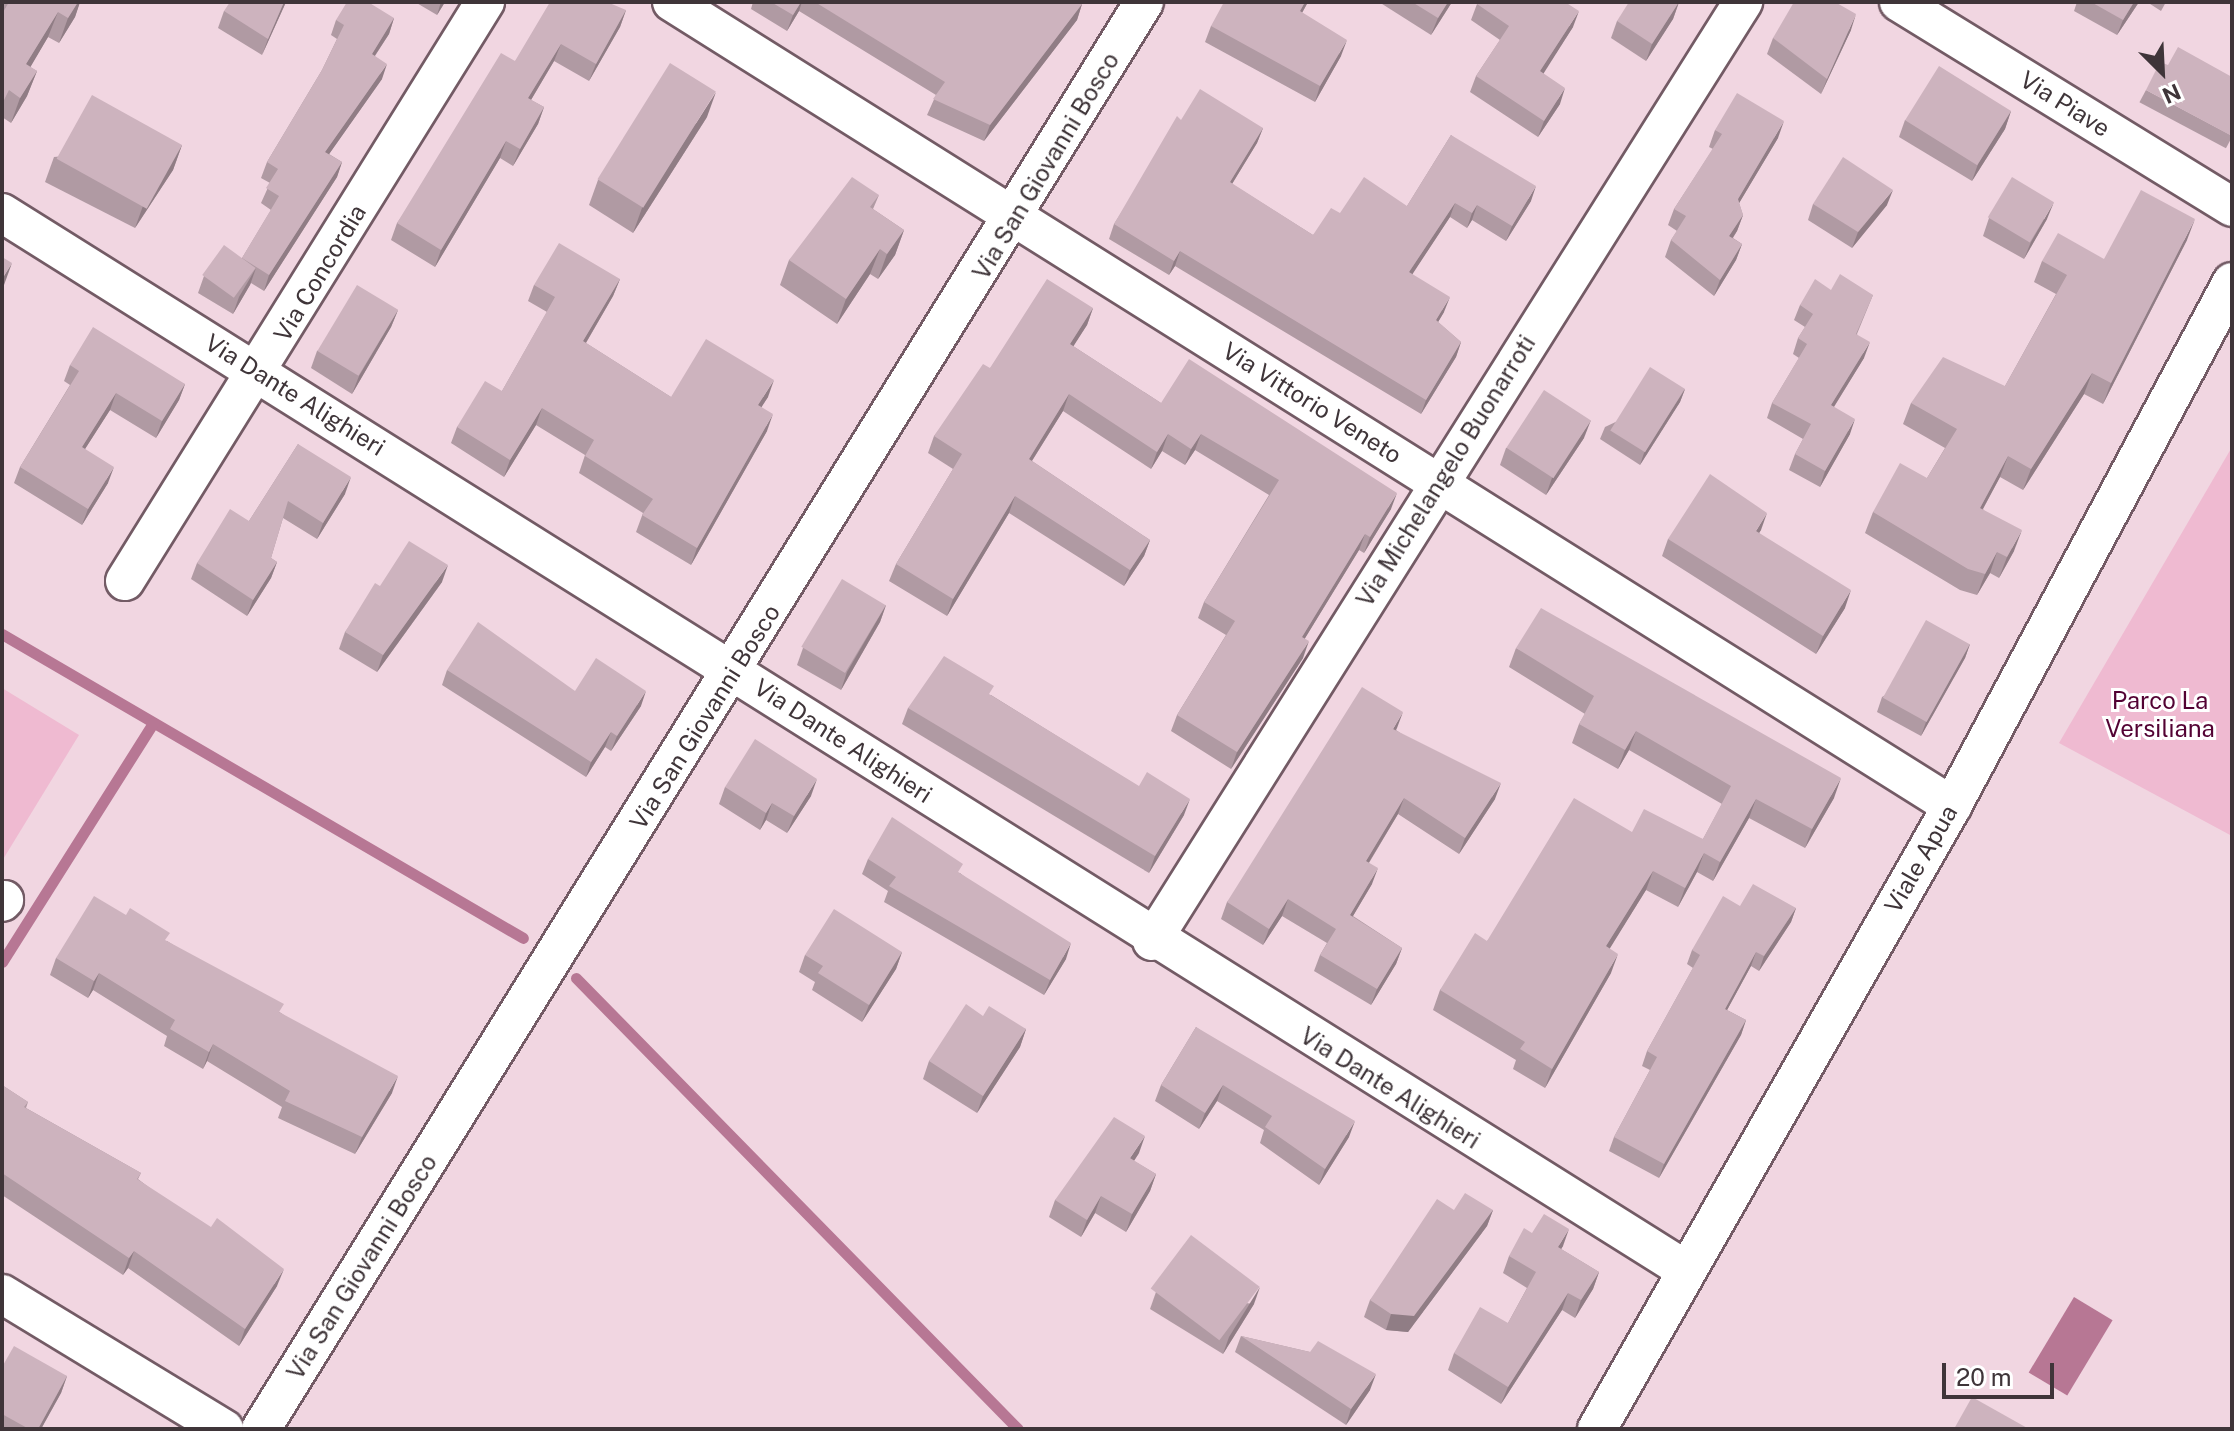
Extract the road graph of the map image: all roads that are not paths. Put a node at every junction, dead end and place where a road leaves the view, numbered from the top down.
1 (485, 2) edge
2 (672, 2) edge
3 (1144, 2) edge
4 (1743, 2) edge
5 (1899, 2) edge
6 (2232, 207) edge
7 (2, 213) edge
8 (1017, 217) junction
9 (2232, 282) edge
10 (259, 372) junction
11 (1438, 482) junction
12 (125, 581) dead end
13 (733, 670) junction
14 (1952, 806) junction
15 (1152, 941) junction
16 (1684, 1269) junction
17 (2, 1294) edge
18 (224, 1429) edge
19 (261, 1429) edge
20 (1597, 1429) edge

1 - 10 street, Via Concordia
2 - 8 street, Via Vittorio Veneto
3 - 8 street, Via San Giovanni Bosco
4 - 11 street, Via Michelangelo Buonarroti
5 - 6 street, Via Piave
7 - 10 street, Via Dante Alighieri
8 - 11 street, Via Vittorio Veneto
8 - 13 street, Via San Giovanni Bosco
9 - 14 street, Viale Apua
10 - 12 street, Via Concordia
10 - 13 street, Via Dante Alighieri
11 - 14 street, Via Vittorio Veneto
11 - 15 street, Via Michelangelo Buonarroti
13 - 15 street, Via Dante Alighieri
13 - 19 street, Via San Giovanni Bosco
14 - 16 street, Viale Apua
15 - 16 street, Via Dante Alighieri
16 - 20 street, Viale Apua
17 - 18 street

